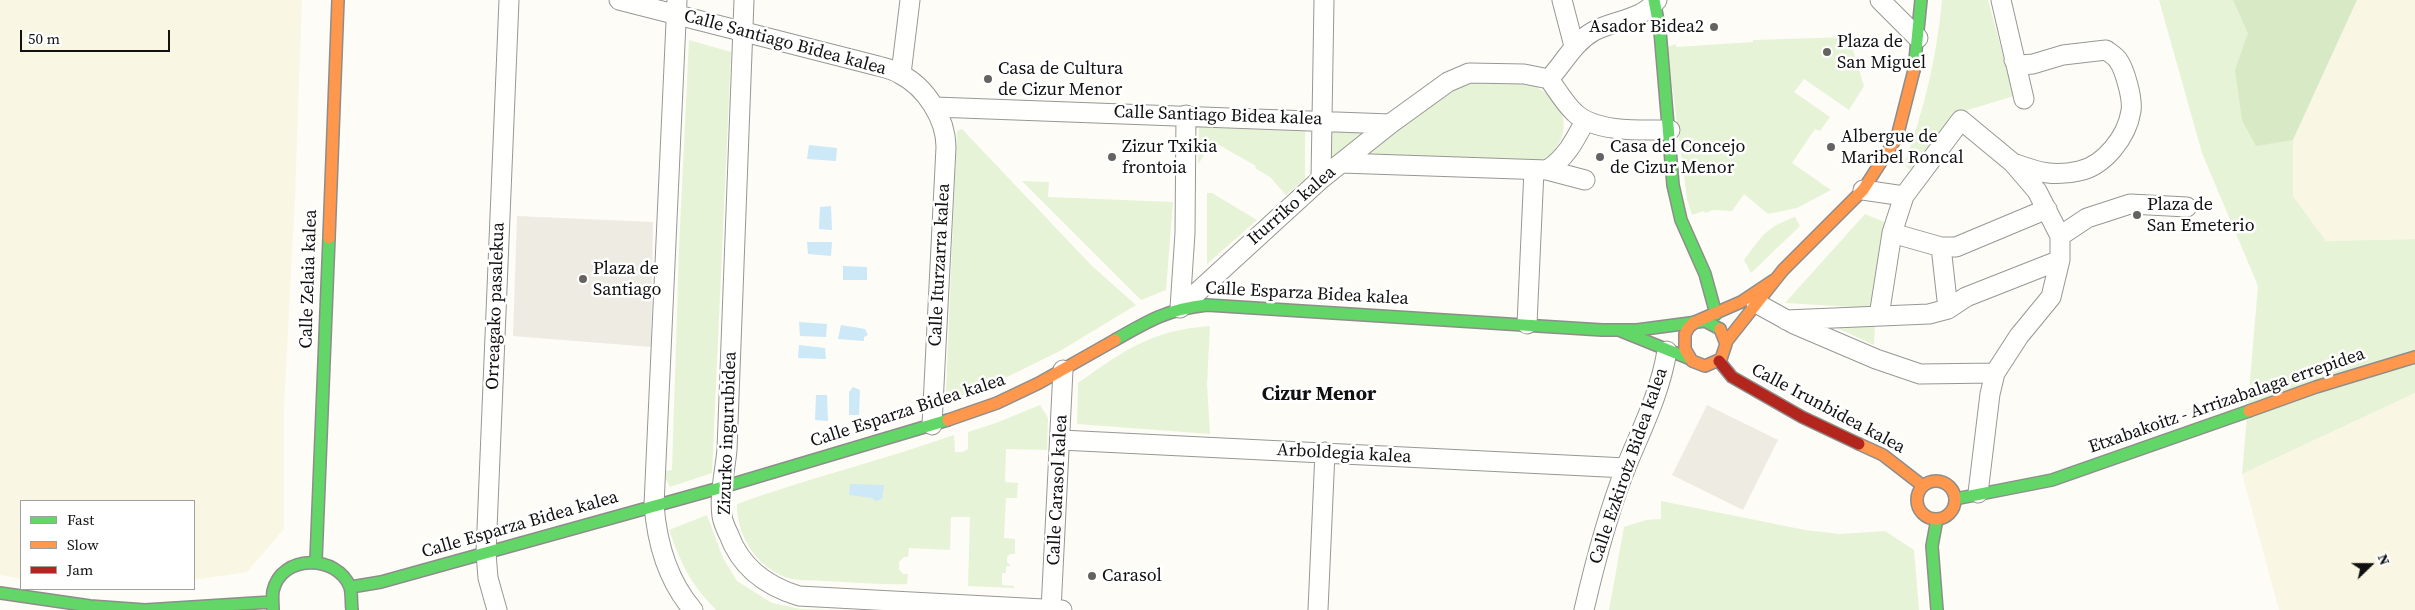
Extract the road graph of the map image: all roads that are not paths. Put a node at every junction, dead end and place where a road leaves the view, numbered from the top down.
1 (338, 0) edge
2 (509, 0) edge
3 (619, 0) edge
4 (744, 0) edge
5 (910, 0) edge
6 (1324, 0) edge
7 (1562, 0) edge
8 (1880, 0) edge
9 (1921, 0) edge
10 (2001, 0) edge
11 (1655, 1) edge
12 (676, 7) edge
13 (743, 32) junction
14 (1918, 38) junction
15 (1574, 46) junction
16 (2014, 60) junction
17 (901, 74) junction
18 (1549, 79) junction
19 (2024, 99) dead end
20 (935, 107) junction
21 (1186, 115) junction
22 (1321, 120) junction
23 (1585, 121) junction
24 (1390, 124) junction
25 (1670, 130) junction
26 (1341, 163) junction
27 (2013, 163) junction
28 (1540, 170) junction
29 (1321, 179) junction
30 (1585, 180) dead end
31 (1863, 190) junction
32 (1904, 196) junction
33 (2187, 207) dead end
34 (2048, 209) junction
35 (1892, 233) junction
36 (2060, 236) junction
37 (1941, 247) junction
38 (2060, 260) junction
39 (1774, 280) junction
40 (1756, 303) junction
41 (1180, 308) junction
42 (1948, 309) junction
43 (1716, 314) junction
44 (1879, 316) junction
45 (1786, 320) junction
46 (1696, 321) junction
47 (1527, 324) junction
48 (1620, 331) junction
49 (1726, 342) junction
50 (1667, 352) junction
51 (2415, 357) edge
52 (1688, 358) junction
53 (1719, 360) junction
54 (1063, 370) junction
55 (1995, 373) junction
56 (932, 425) junction
57 (1061, 440) junction
58 (1325, 452) junction
59 (1626, 468) junction
60 (1923, 486) junction
61 (723, 487) junction
62 (1978, 493) junction
63 (1955, 499) junction
64 (654, 505) junction
65 (1937, 519) junction
66 (486, 553) junction
67 (316, 560) junction
68 (351, 587) junction
69 (0, 593) edge
70 (272, 606) edge
71 (352, 610) edge
72 (497, 610) edge
73 (693, 610) edge
74 (1051, 610) edge
75 (1062, 610) edge
76 (1318, 610) edge
77 (1584, 610) edge
78 (1937, 610) edge

1 - 67 street, Calle Zelaia kalea
2 - 66 street, Orreagako pasalekua
3 - 12 street, Calle Santiago Bidea kalea
4 - 13 street, Zizurko ingurubidea
5 - 17 street
6 - 22 street
7 - 15 street
8 - 14 street
9 - 14 street
10 - 16 street
11 - 15 street
11 - 25 street
12 - 13 street, Calle Santiago Bidea kalea
12 - 64 street
13 - 17 street, Calle Santiago Bidea kalea
13 - 61 street, Zizurko ingurubidea
14 - 31 street
15 - 18 street
16 - 19 street
16 - 27 street
17 - 20 street, Calle Santiago Bidea kalea
18 - 23 street
18 - 24 street, Iturriko kalea
20 - 21 street, Calle Santiago Bidea kalea
20 - 56 street, Calle Iturzarra kalea
21 - 22 street, Calle Santiago Bidea kalea
21 - 41 street
22 - 24 street, Calle Santiago Bidea kalea
22 - 29 street
23 - 25 street
23 - 28 street
24 - 26 street, Iturriko kalea
25 - 43 street
26 - 28 street
26 - 29 street, Iturriko kalea
27 - 32 street
27 - 34 street
28 - 30 street
28 - 47 street
29 - 41 street, Iturriko kalea
31 - 32 street
31 - 39 street
32 - 35 street
33 - 36 street
34 - 36 street
34 - 37 street
35 - 37 street
35 - 44 street
36 - 38 street
37 - 42 street
38 - 42 street
38 - 55 street
39 - 40 street
39 - 43 street, Calle Esparza Bidea kalea
40 - 45 street
40 - 49 street
41 - 47 street, Calle Esparza Bidea kalea
41 - 54 street, Calle Esparza Bidea kalea
42 - 44 street
43 - 46 street, Calle Esparza Bidea kalea
44 - 45 street
45 - 55 street
46 - 48 street, Calle Esparza Bidea kalea
46 - 49 street
46 - 52 street
47 - 48 street, Calle Esparza Bidea kalea
48 - 50 street, Calle Esparza Bidea kalea
49 - 53 street
50 - 52 street, Calle Esparza Bidea kalea
50 - 59 street, Calle Ezkirotz Bidea kalea
51 - 62 street, Etxabakoitz - Arrizabalaga errepidea
52 - 53 street
53 - 60 street, Calle Irunbidea kalea
54 - 56 street, Calle Esparza Bidea kalea
54 - 57 street, Calle Carasol kalea
55 - 62 street
56 - 61 street, Calle Esparza Bidea kalea
57 - 58 street, Arboldegia kalea
57 - 74 street, Calle Carasol kalea
58 - 59 street, Arboldegia kalea
58 - 76 street
59 - 77 street, Calle Ezkirotz Bidea kalea
60 - 63 street
60 - 65 street
61 - 64 street, Calle Esparza Bidea kalea
61 - 74 street, Zizurko ingurubidea
62 - 63 street
63 - 65 street
64 - 66 street, Calle Esparza Bidea kalea
64 - 73 street
65 - 78 street
66 - 68 street, Calle Esparza Bidea kalea
66 - 72 street, Orreagako pasalekua
67 - 68 street
67 - 70 street
68 - 71 street
69 - 70 street
74 - 75 street, Zizurko ingurubidea

